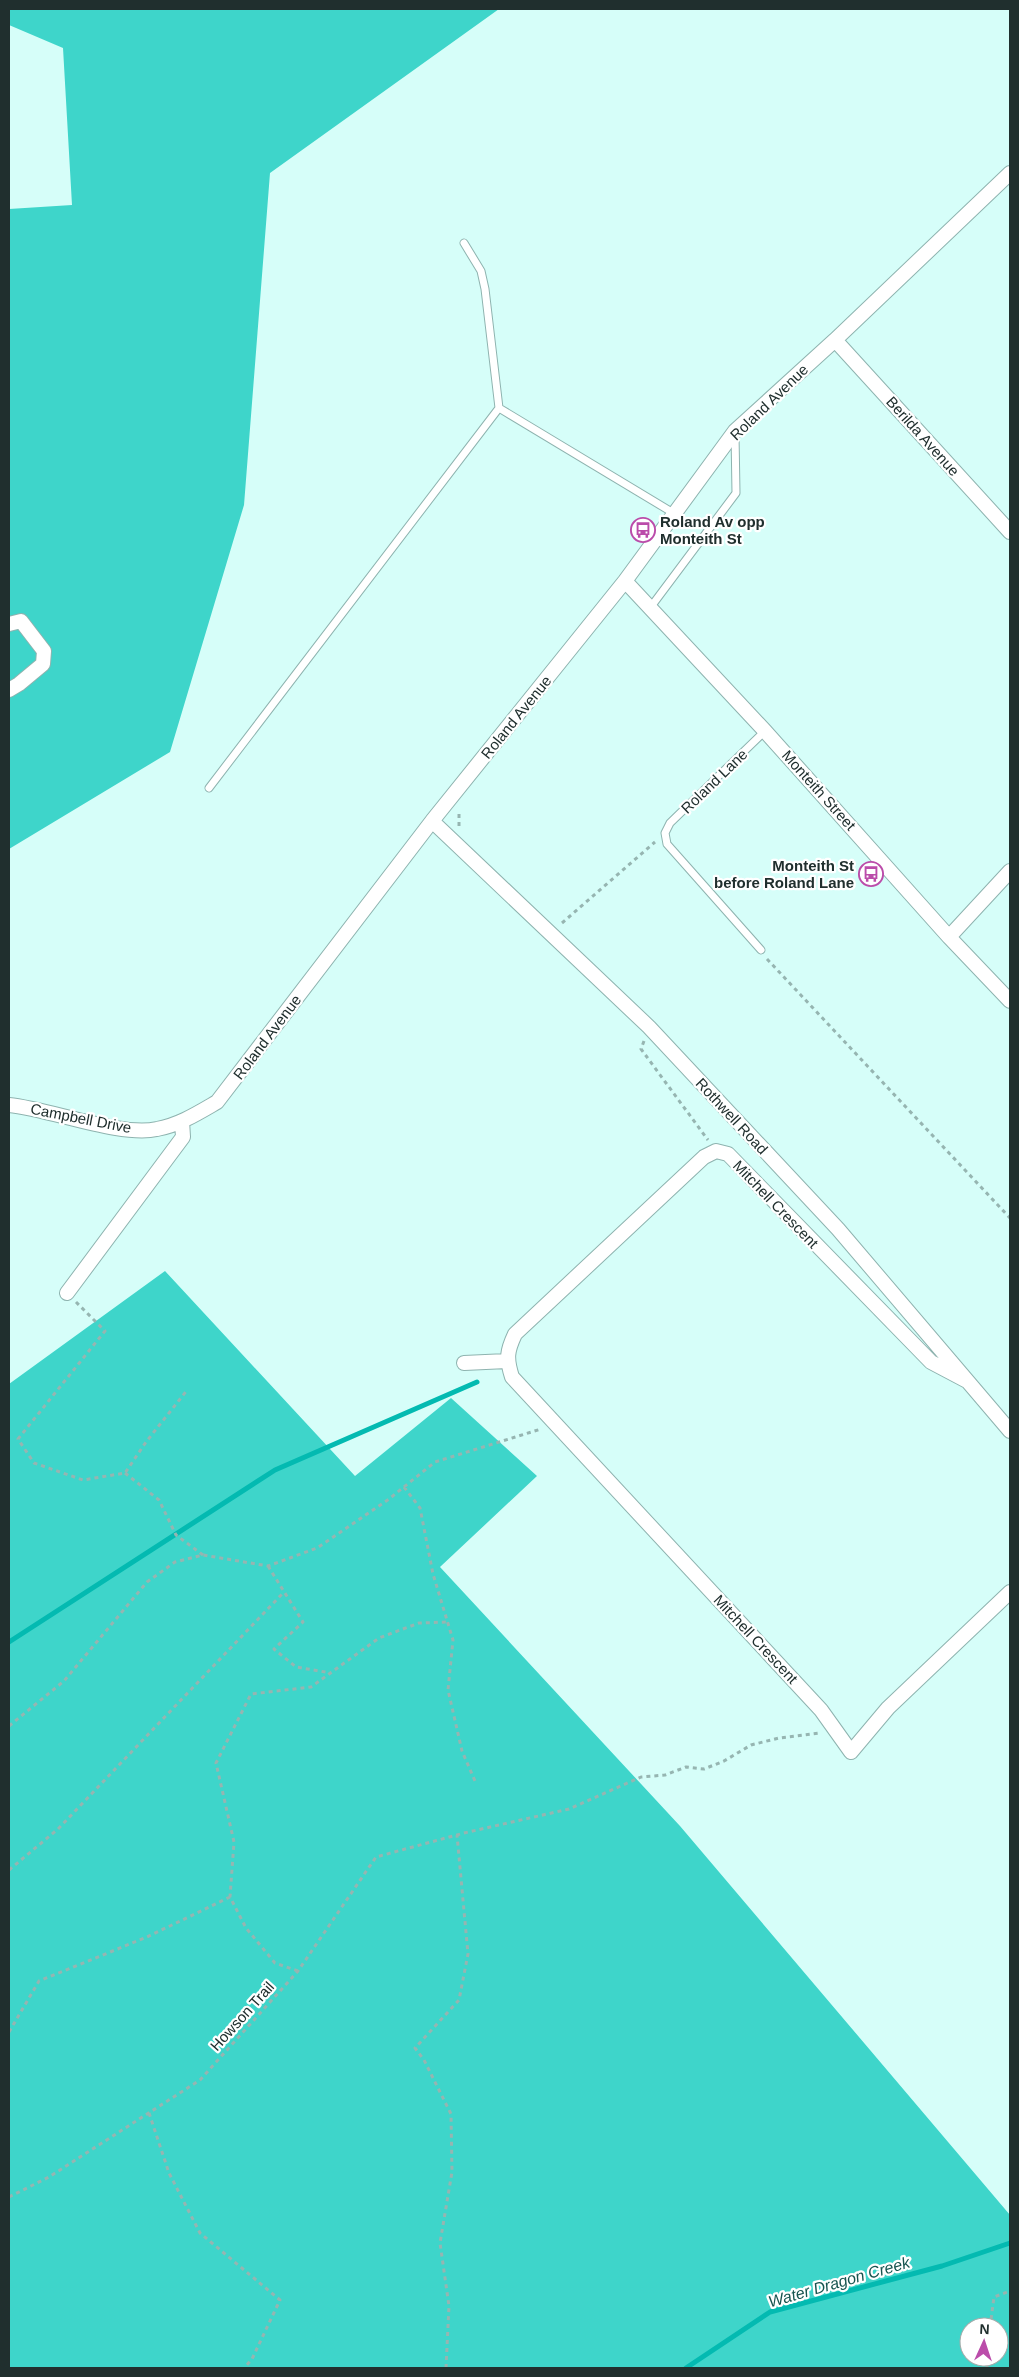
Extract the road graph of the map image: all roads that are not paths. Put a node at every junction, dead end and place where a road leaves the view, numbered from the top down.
1 (1010, 173) edge
2 (464, 243) dead end
3 (835, 340) junction
4 (499, 408) junction
5 (735, 431) junction
6 (675, 514) junction
7 (1010, 532) edge
8 (625, 581) junction
9 (650, 608) junction
10 (9, 624) edge
11 (9, 690) edge
12 (765, 730) junction
13 (209, 788) dead end
14 (432, 821) junction
15 (1010, 871) edge
16 (949, 936) junction
17 (761, 950) road end
18 (1010, 1001) edge
19 (9, 1105) edge
20 (182, 1122) junction
21 (67, 1293) road end
22 (507, 1361) junction
23 (464, 1363) dead end
24 (967, 1381) junction
25 (1010, 1431) edge
26 (1010, 1592) edge

1 - 3 street, Roland Avenue
2 - 4 lane
3 - 5 street, Roland Avenue
3 - 7 street, Berilda Avenue
4 - 6 lane
4 - 13 lane
5 - 6 street, Roland Avenue
5 - 9 lane
6 - 8 street, Roland Avenue
8 - 9 street, Monteith Street
8 - 14 street, Roland Avenue
9 - 12 street, Monteith Street
10 - 11 street
12 - 16 street, Monteith Street
12 - 17 lane, Roland Lane
14 - 20 street, Roland Avenue
14 - 24 street, Rothwell Road
15 - 16 street
16 - 18 street, Monteith Street
19 - 20 street, Campbell Drive
20 - 21 street
22 - 23 street
22 - 24 street, Mitchell Crescent
22 - 26 street, Mitchell Crescent
24 - 25 street, Rothwell Road

